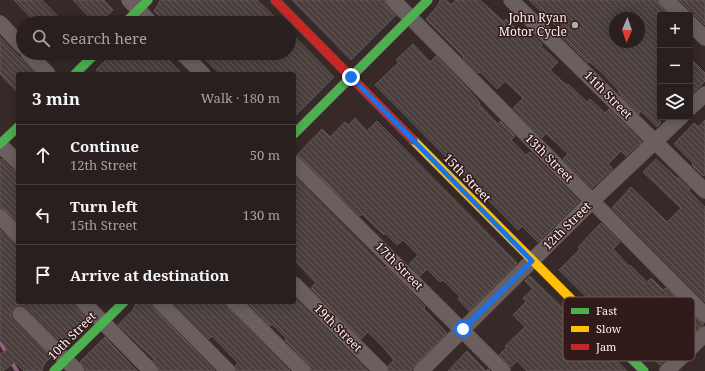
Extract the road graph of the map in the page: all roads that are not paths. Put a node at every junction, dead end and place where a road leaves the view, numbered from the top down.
1 (274, 0) edge
2 (393, 0) edge
3 (428, 0) edge
4 (511, 0) edge
5 (666, 0) edge
6 (138, 3) edge
7 (679, 12) edge
8 (130, 16) edge
9 (146, 16) edge
10 (290, 16) edge
11 (411, 18) junction
12 (296, 22) edge
13 (0, 23) edge
14 (693, 26) edge
15 (705, 38) edge
16 (16, 40) edge
17 (35, 60) edge
18 (90, 60) edge
19 (189, 60) edge
20 (46, 72) edge
21 (80, 72) edge
22 (202, 72) edge
23 (351, 77) junction
24 (705, 94) edge
25 (693, 105) edge
26 (678, 120) edge
27 (16, 129) edge
28 (296, 132) edge
29 (655, 142) junction
30 (0, 144) edge
31 (16, 160) edge
32 (296, 165) edge
33 (705, 190) edge
34 (592, 201) junction
35 (0, 217) edge
36 (16, 234) edge
37 (532, 261) junction
38 (296, 286) edge
39 (569, 297) edge
40 (687, 297) edge
41 (85, 304) edge
42 (122, 304) edge
43 (162, 304) edge
44 (236, 304) edge
45 (695, 305) edge
46 (20, 314) dead end
47 (705, 315) edge
48 (103, 323) junction
49 (463, 329) junction
50 (705, 334) edge
51 (695, 344) edge
52 (66, 360) junction
53 (634, 361) edge
54 (677, 361) edge
55 (54, 371) edge
56 (77, 371) edge
57 (151, 371) edge
58 (228, 371) edge
59 (303, 371) edge
60 (381, 371) edge
61 (421, 371) edge
62 (503, 371) edge
63 (644, 371) edge
64 (667, 371) edge

1 - 10 street, 15th Street
2 - 11 street, 13th Street
3 - 11 street
4 - 29 street, 11th Street
5 - 7 street
6 - 8 street
6 - 9 street
11 - 23 street
11 - 34 street, 13th Street
12 - 23 street, 15th Street
13 - 16 street
14 - 15 street
17 - 20 street
18 - 21 street
19 - 22 street
23 - 28 street
23 - 37 street, 15th Street
24 - 25 street
26 - 29 street, 12th Street
27 - 30 street
29 - 33 street, 11th Street
29 - 34 street, 12th Street
30 - 31 street
32 - 49 street, 17th Street
34 - 37 street, 12th Street
34 - 40 street, 13th Street
35 - 36 street
37 - 39 street, 15th Street
37 - 49 street, 12th Street
38 - 60 street, 19th Street
41 - 48 street
42 - 48 street, 10th Street
43 - 58 street
44 - 59 street
45 - 47 street, 13th Street
46 - 52 street
48 - 52 street, 10th Street
48 - 57 street
49 - 61 street, 12th Street
49 - 62 street, 17th Street
50 - 51 street
52 - 55 street, 10th Street
52 - 56 street
53 - 63 street, 15th Street
54 - 64 street

